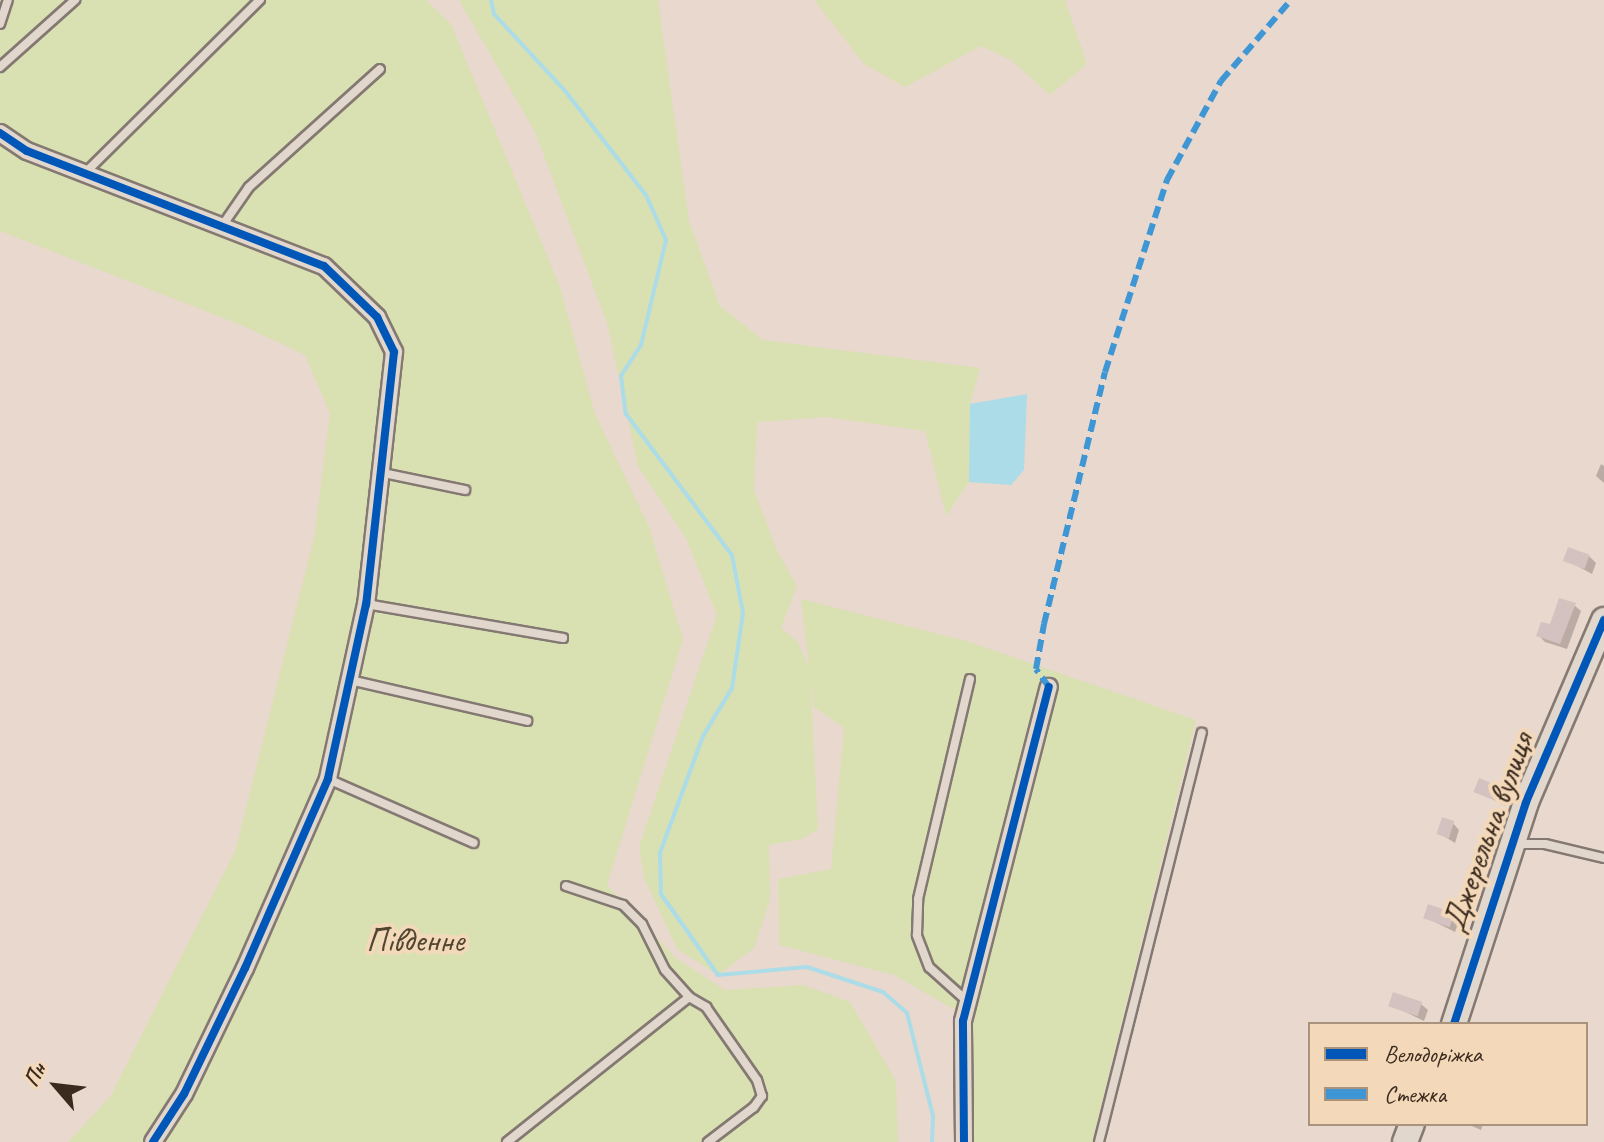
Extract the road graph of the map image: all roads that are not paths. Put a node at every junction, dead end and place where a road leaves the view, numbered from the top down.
1 (8, 0) edge
2 (75, 0) edge
3 (260, 0) edge
4 (0, 24) edge
5 (0, 67) edge
6 (380, 69) dead end
7 (0, 133) edge
8 (84, 173) junction
9 (221, 226) junction
10 (383, 473) junction
11 (465, 490) dead end
12 (366, 604) junction
13 (1604, 620) edge
14 (563, 638) dead end
15 (970, 679) dead end
16 (350, 680) junction
17 (1049, 687) dead end
18 (527, 721) dead end
19 (1202, 733) dead end
20 (328, 779) junction
21 (474, 843) dead end
22 (1513, 844) junction
23 (1604, 858) edge
24 (566, 886) dead end
25 (689, 997) junction
26 (968, 1002) junction
27 (1455, 1022) edge
28 (153, 1142) edge
29 (507, 1142) edge
30 (708, 1142) edge
31 (964, 1142) edge
32 (1099, 1142) edge

1 - 4 lane
2 - 5 lane
3 - 8 lane
6 - 9 lane
7 - 8 street
8 - 9 street
9 - 10 street
10 - 11 lane
10 - 12 street
12 - 14 lane
12 - 16 street
13 - 22 street, Джерельна вулиця
15 - 26 lane
16 - 18 lane
16 - 20 street
17 - 26 street
19 - 32 lane
20 - 21 lane
20 - 28 street
22 - 23 lane
22 - 27 street, Джерельна вулиця
24 - 25 lane
25 - 29 lane
25 - 30 lane
26 - 31 street

